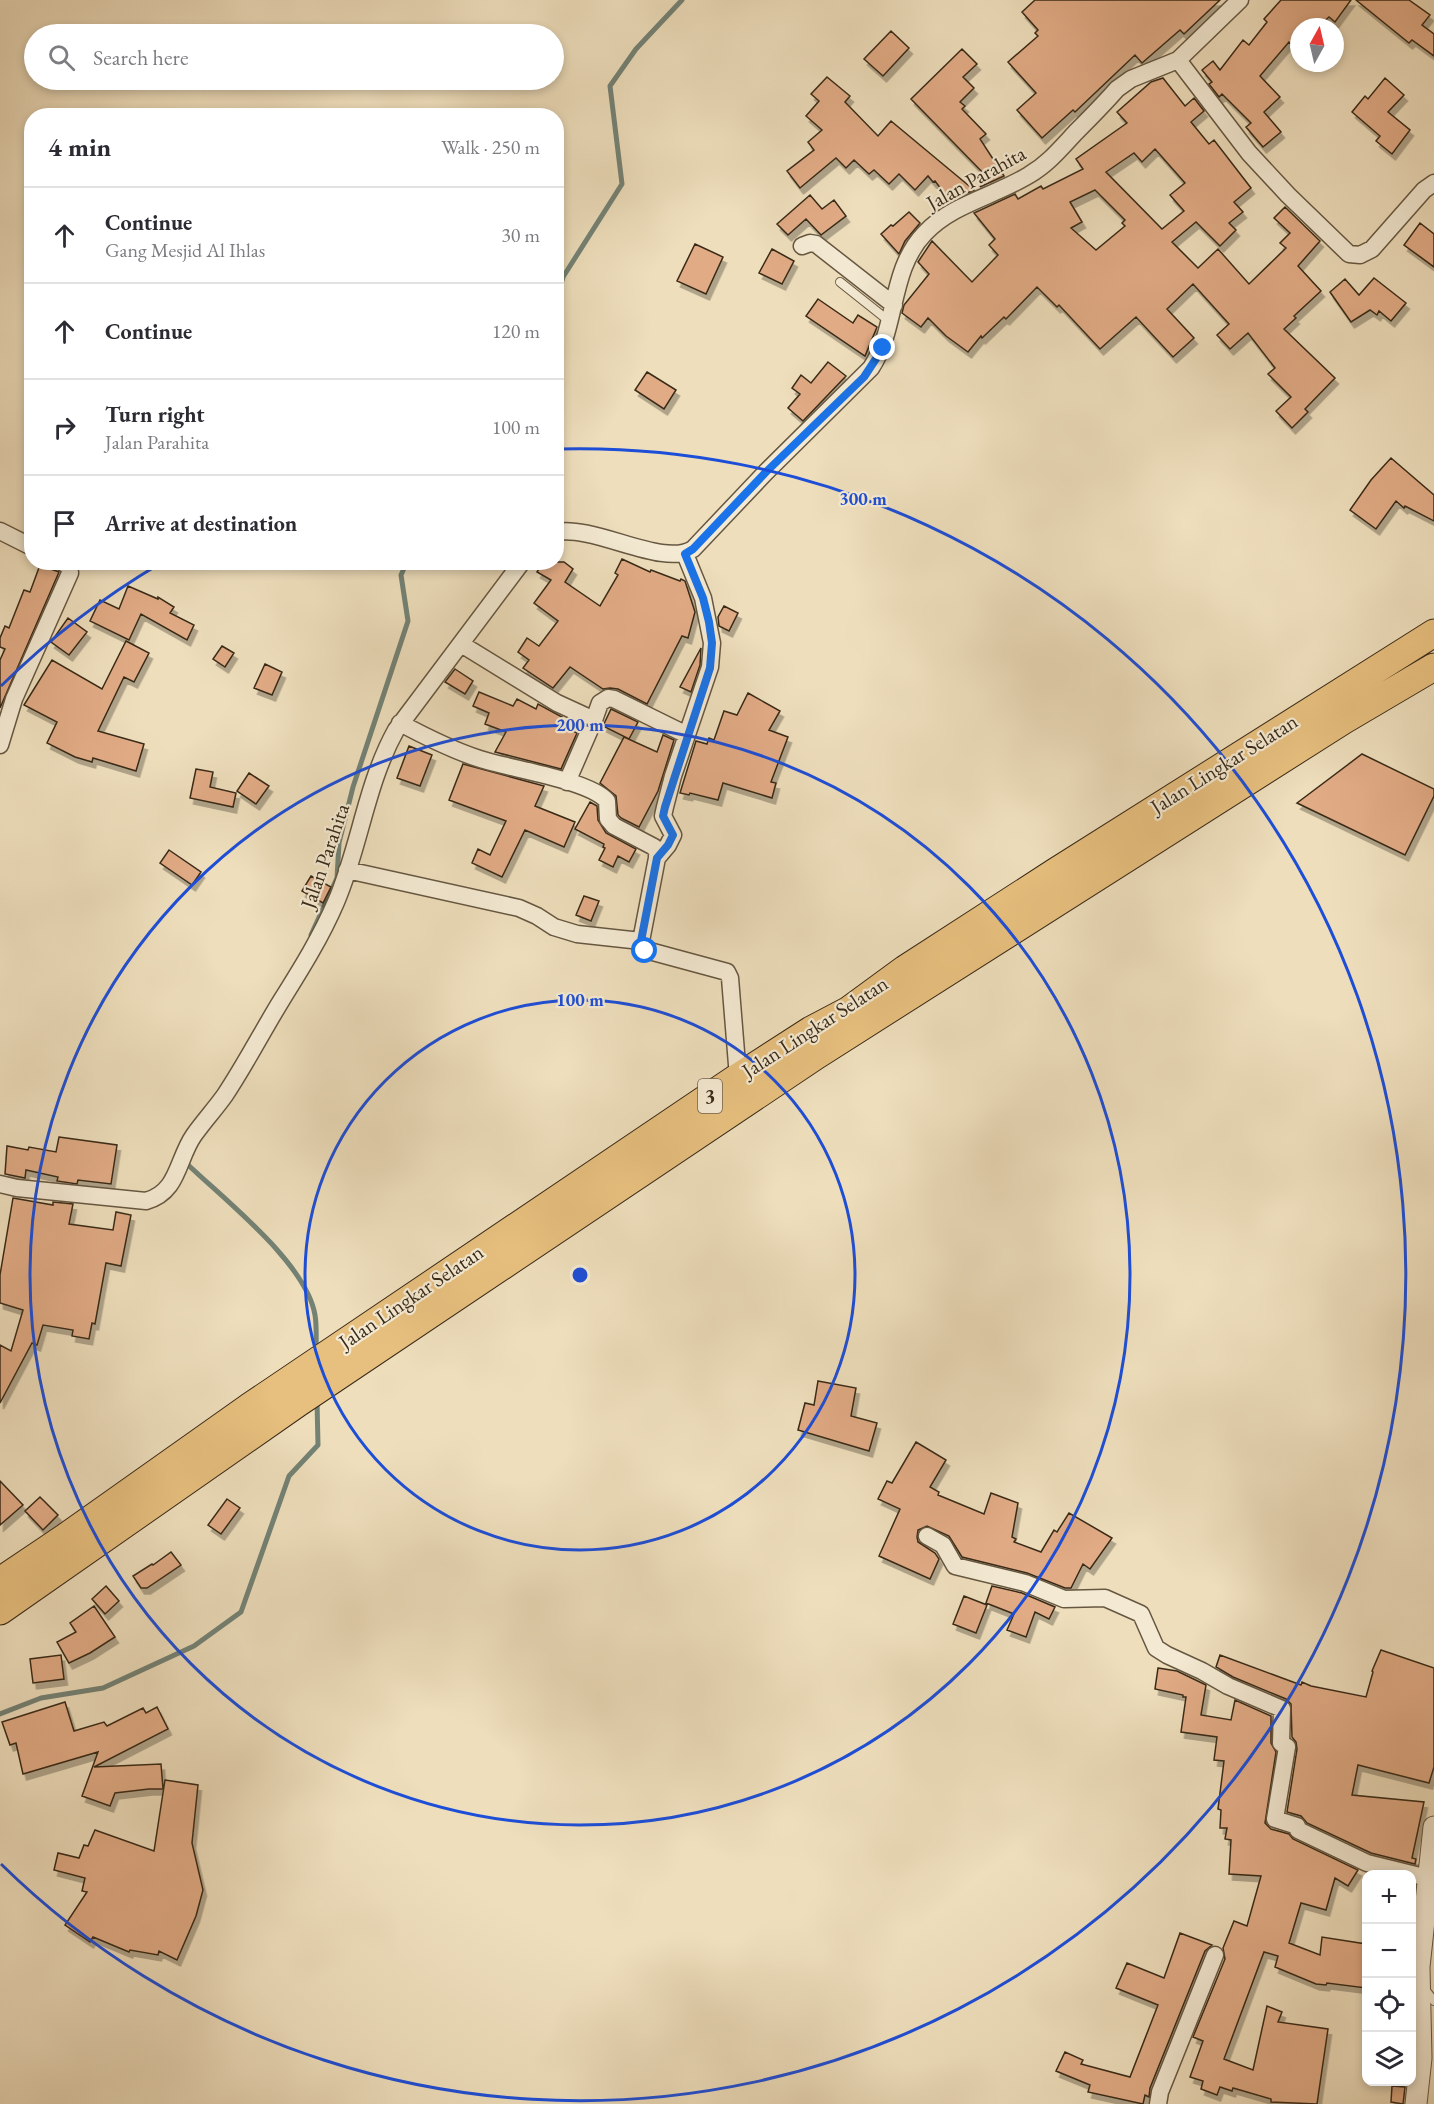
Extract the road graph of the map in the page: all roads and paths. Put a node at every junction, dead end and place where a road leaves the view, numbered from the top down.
1 (1240, 0) edge
2 (1178, 60) junction
3 (1434, 183) edge
4 (802, 246) dead end
5 (840, 282) dead end
6 (892, 313) junction
7 (0, 531) edge
8 (564, 532) edge
9 (24, 543) edge
10 (685, 554) junction
11 (70, 570) edge
12 (516, 570) edge
13 (1434, 633) edge
14 (461, 644) junction
15 (1434, 667) edge
16 (594, 720) junction
17 (400, 723) junction
18 (687, 735) junction
19 (0, 745) edge
20 (567, 782) junction
21 (657, 858) junction
22 (347, 870) junction
23 (641, 941) junction
24 (745, 1088) junction
25 (0, 1184) edge
26 (927, 1536) dead end
27 (0, 1581) edge
28 (0, 1611) edge
29 (1434, 1827) edge
30 (1428, 1878) junction
31 (1215, 1955) dead end
32 (1419, 1980) junction
33 (1434, 2001) edge
34 (1158, 2104) edge
35 (1416, 2104) edge

1 - 2 street, Jalan Parahita
2 - 3 street
2 - 6 street, Jalan Parahita
4 - 6 street
5 - 6 lane
6 - 10 street, Jalan Parahita
7 - 9 street
8 - 10 street
10 - 18 street
11 - 19 street
12 - 14 street, Jalan Parahita
13 - 24 main road, Jalan Lingkar Selatan / 3
14 - 16 street
14 - 17 street, Jalan Parahita
15 - 24 main road, Jalan Lingkar Selatan / 3
16 - 18 street
16 - 20 street
17 - 20 street
17 - 22 street, Jalan Parahita
18 - 21 street
20 - 21 street
21 - 23 street
22 - 23 street
22 - 25 street, Jalan Parahita
23 - 24 street
24 - 27 main road, Jalan Lingkar Selatan / 3
24 - 28 main road, Jalan Lingkar Selatan / 3
26 - 30 street
29 - 30 street
30 - 32 street
31 - 34 street
32 - 33 lane
32 - 35 street

